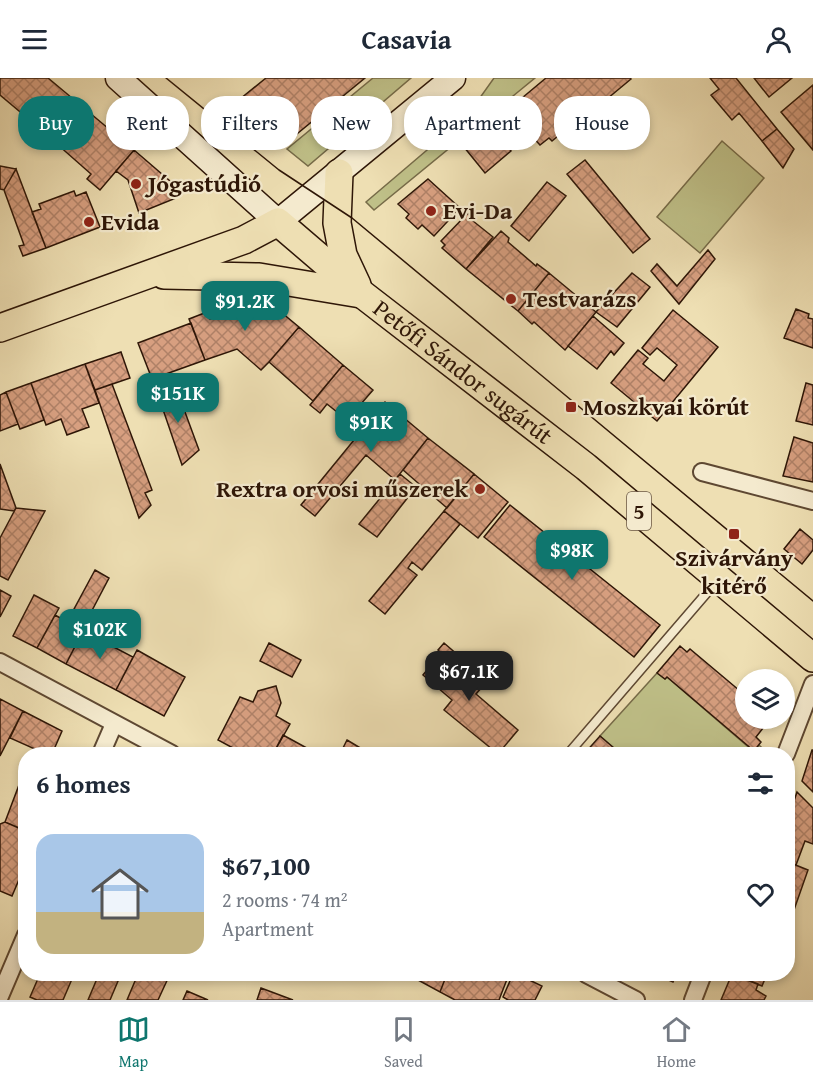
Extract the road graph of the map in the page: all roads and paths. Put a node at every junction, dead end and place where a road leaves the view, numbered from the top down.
1 (118, 78) edge
2 (453, 78) edge
3 (339, 173) junction
4 (278, 222) junction
5 (150, 275) junction
6 (362, 294) junction
7 (0, 328) edge
8 (702, 472) dead end
9 (813, 501) edge
10 (720, 579) junction
11 (813, 658) edge
12 (0, 663) edge
13 (813, 684) edge
14 (114, 724) junction
15 (104, 747) edge
16 (158, 747) edge
17 (574, 747) edge
18 (789, 747) edge
19 (18, 954) edge
20 (599, 981) edge
21 (700, 981) edge
22 (0, 996) edge
23 (636, 1000) edge
24 (693, 1000) edge

1 - 4 street, Petőfi Sándor sugárút
2 - 3 street
3 - 4 street
3 - 6 main road
4 - 5 main road, 5
4 - 6 main road, Petőfi Sándor sugárút / 5
5 - 6 main road, 5
5 - 7 main road, 5
6 - 10 main road, Petőfi Sándor sugárút / 5
8 - 9 street
10 - 11 main road, Petőfi Sándor sugárút / 5
10 - 17 lane
12 - 14 street
13 - 18 street
14 - 15 street
14 - 16 street
19 - 22 street
20 - 23 street
21 - 24 street

